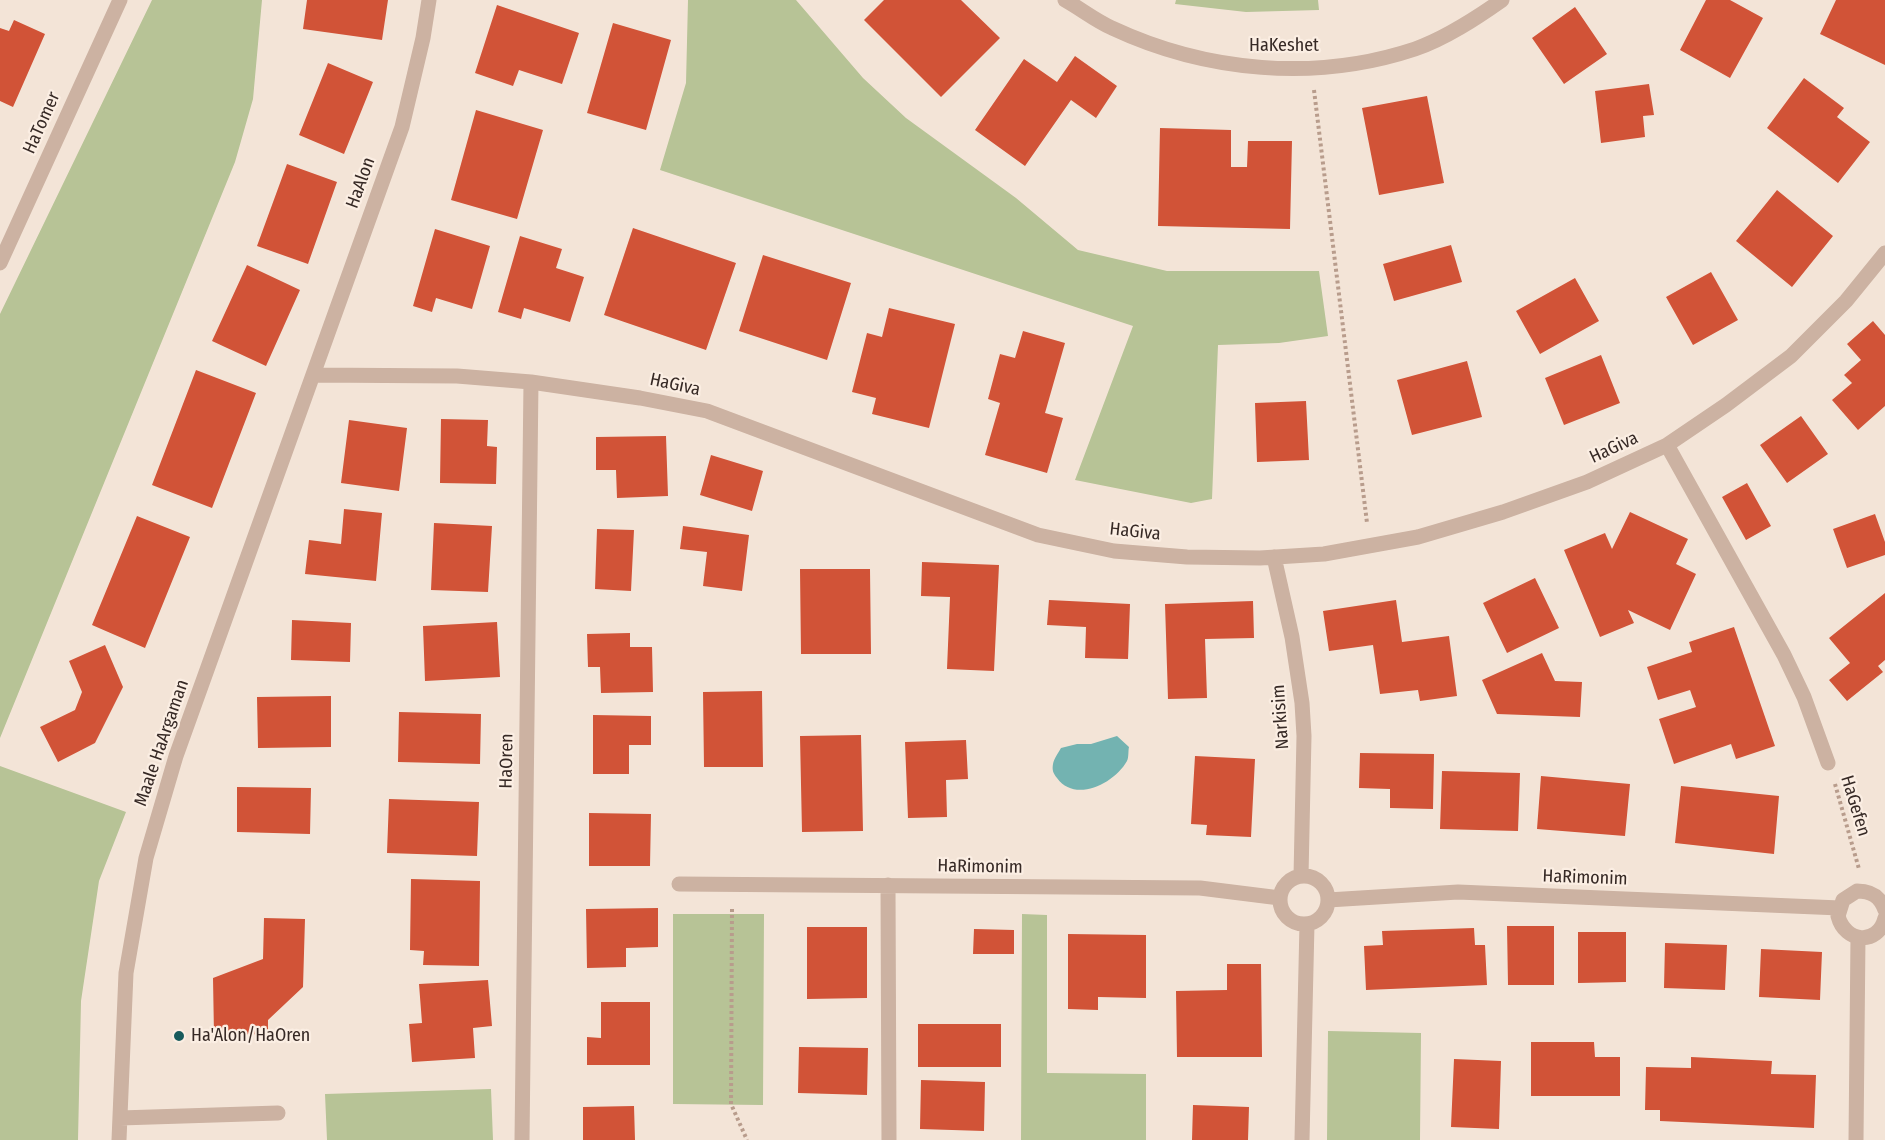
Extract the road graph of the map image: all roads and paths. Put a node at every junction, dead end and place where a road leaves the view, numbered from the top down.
1 (120, 0) edge
2 (429, 0) edge
3 (1065, 0) edge
4 (1502, 0) edge
5 (1311, 68) junction
6 (1885, 253) edge
7 (0, 263) edge
8 (314, 375) junction
9 (531, 382) junction
10 (1667, 445) junction
11 (1370, 545) junction
12 (1274, 557) junction
13 (1828, 763) joint
14 (1301, 876) junction
15 (679, 884) dead end
16 (732, 884) junction
17 (888, 885) junction
18 (1866, 891) junction
19 (1280, 898) junction
20 (1328, 900) junction
21 (1840, 908) junction
22 (1885, 910) edge
23 (1307, 924) junction
24 (1884, 924) edge
25 (1858, 938) junction
26 (278, 1113) dead end
27 (120, 1118) junction
28 (119, 1140) edge
29 (522, 1140) edge
30 (747, 1140) edge
31 (889, 1140) edge
32 (1302, 1140) edge
33 (1856, 1140) edge

1 - 7 street, HaTomer
2 - 8 street, HaAlon
3 - 5 street, HaKeshet
4 - 5 street, HaKeshet
5 - 11 path
6 - 10 street, HaGiva
8 - 9 street, HaGiva
8 - 27 street, Maale HaArgaman
9 - 12 street, HaGiva
9 - 29 street, HaOren
10 - 11 street, HaGiva
10 - 13 street
11 - 12 street, HaGiva
12 - 14 street, Narkisim
13 - 18 path, HaGefen
14 - 19 street
14 - 20 street
15 - 16 street, HaRimonim
16 - 17 street, HaRimonim
16 - 30 path
17 - 19 street, HaRimonim
17 - 31 street
18 - 21 street
18 - 22 street
19 - 23 street
20 - 21 street, HaRimonim
20 - 23 street
21 - 25 street
23 - 32 street
24 - 25 street
25 - 33 street
26 - 27 street
27 - 28 street, Maale HaArgaman

